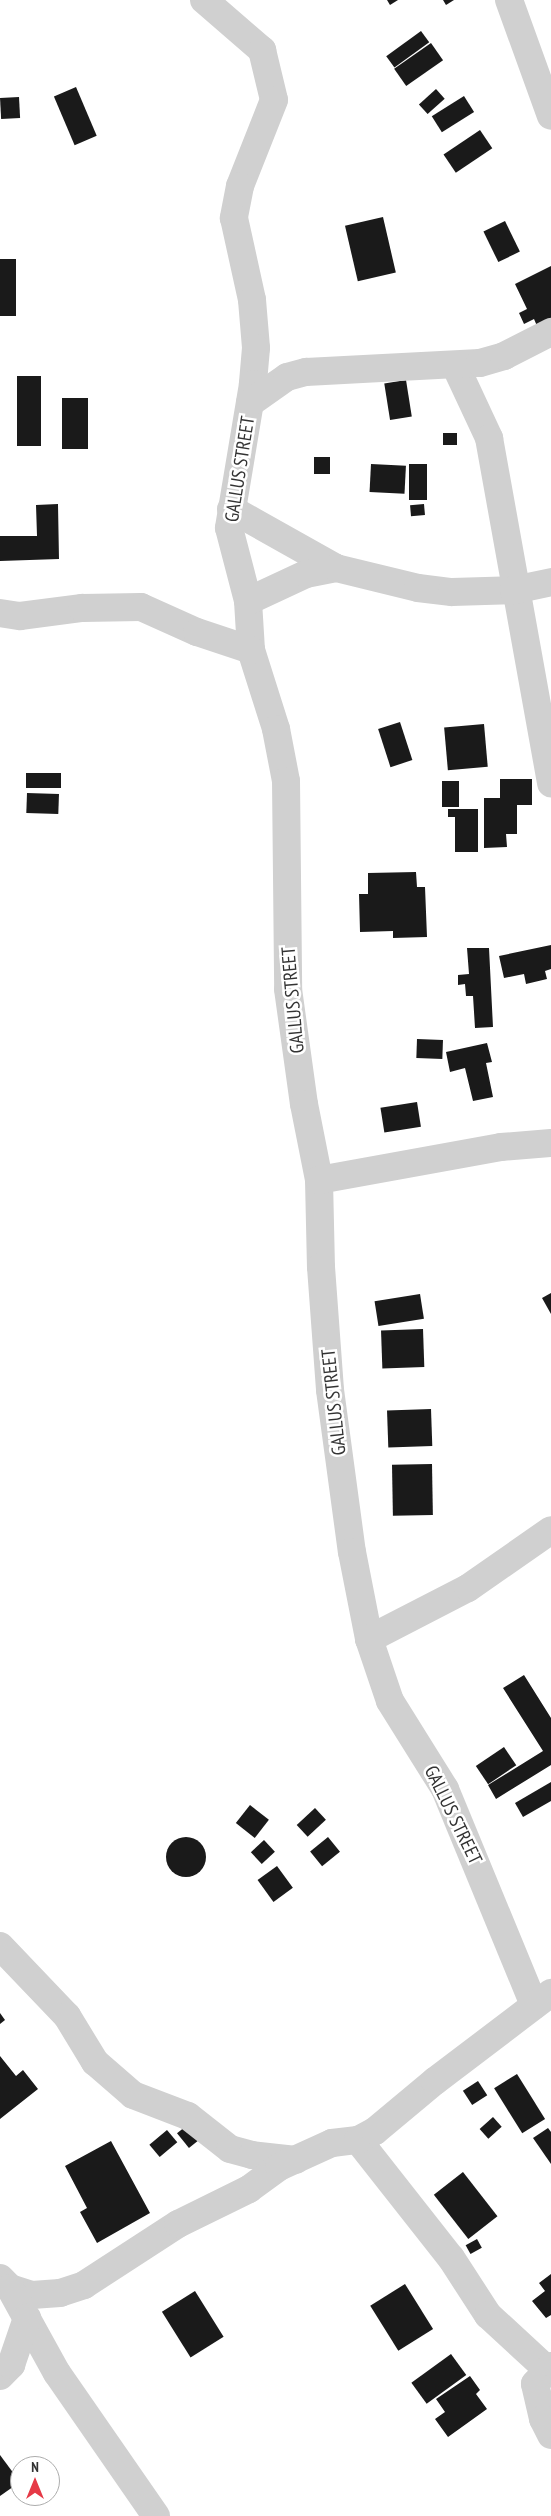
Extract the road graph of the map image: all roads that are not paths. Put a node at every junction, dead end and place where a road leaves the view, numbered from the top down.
1 (204, 0) edge
2 (509, 0) edge
3 (551, 116) edge
4 (551, 332) edge
5 (455, 365) junction
6 (250, 403) junction
7 (231, 509) junction
8 (336, 568) junction
9 (551, 582) edge
10 (514, 590) junction
11 (248, 601) junction
12 (0, 613) edge
13 (252, 650) junction
14 (551, 781) edge
15 (551, 1143) edge
16 (319, 1180) junction
17 (551, 1530) edge
18 (369, 1638) junction
19 (0, 1946) edge
20 (542, 1999) edge
21 (358, 2140) junction
22 (296, 2160) junction
23 (5, 2283) edge
24 (27, 2318) junction
25 (549, 2369) edge
26 (0, 2376) edge
27 (551, 2435) edge
28 (156, 2516) edge

1 - 6 street, GALLUS STREET
2 - 3 street
4 - 5 street
5 - 6 street
5 - 10 street
6 - 7 street, GALLUS STREET
7 - 8 street
7 - 11 street, GALLUS STREET
8 - 10 street
8 - 11 street
9 - 10 street
10 - 14 street
11 - 13 street, GALLUS STREET
12 - 13 street
13 - 16 street, GALLUS STREET
15 - 16 street
16 - 18 street, GALLUS STREET
17 - 18 street
18 - 20 street, GALLUS STREET
19 - 22 street
20 - 21 street
21 - 22 street
21 - 25 street
22 - 23 street
23 - 24 street
24 - 26 street
24 - 28 street
25 - 27 street

